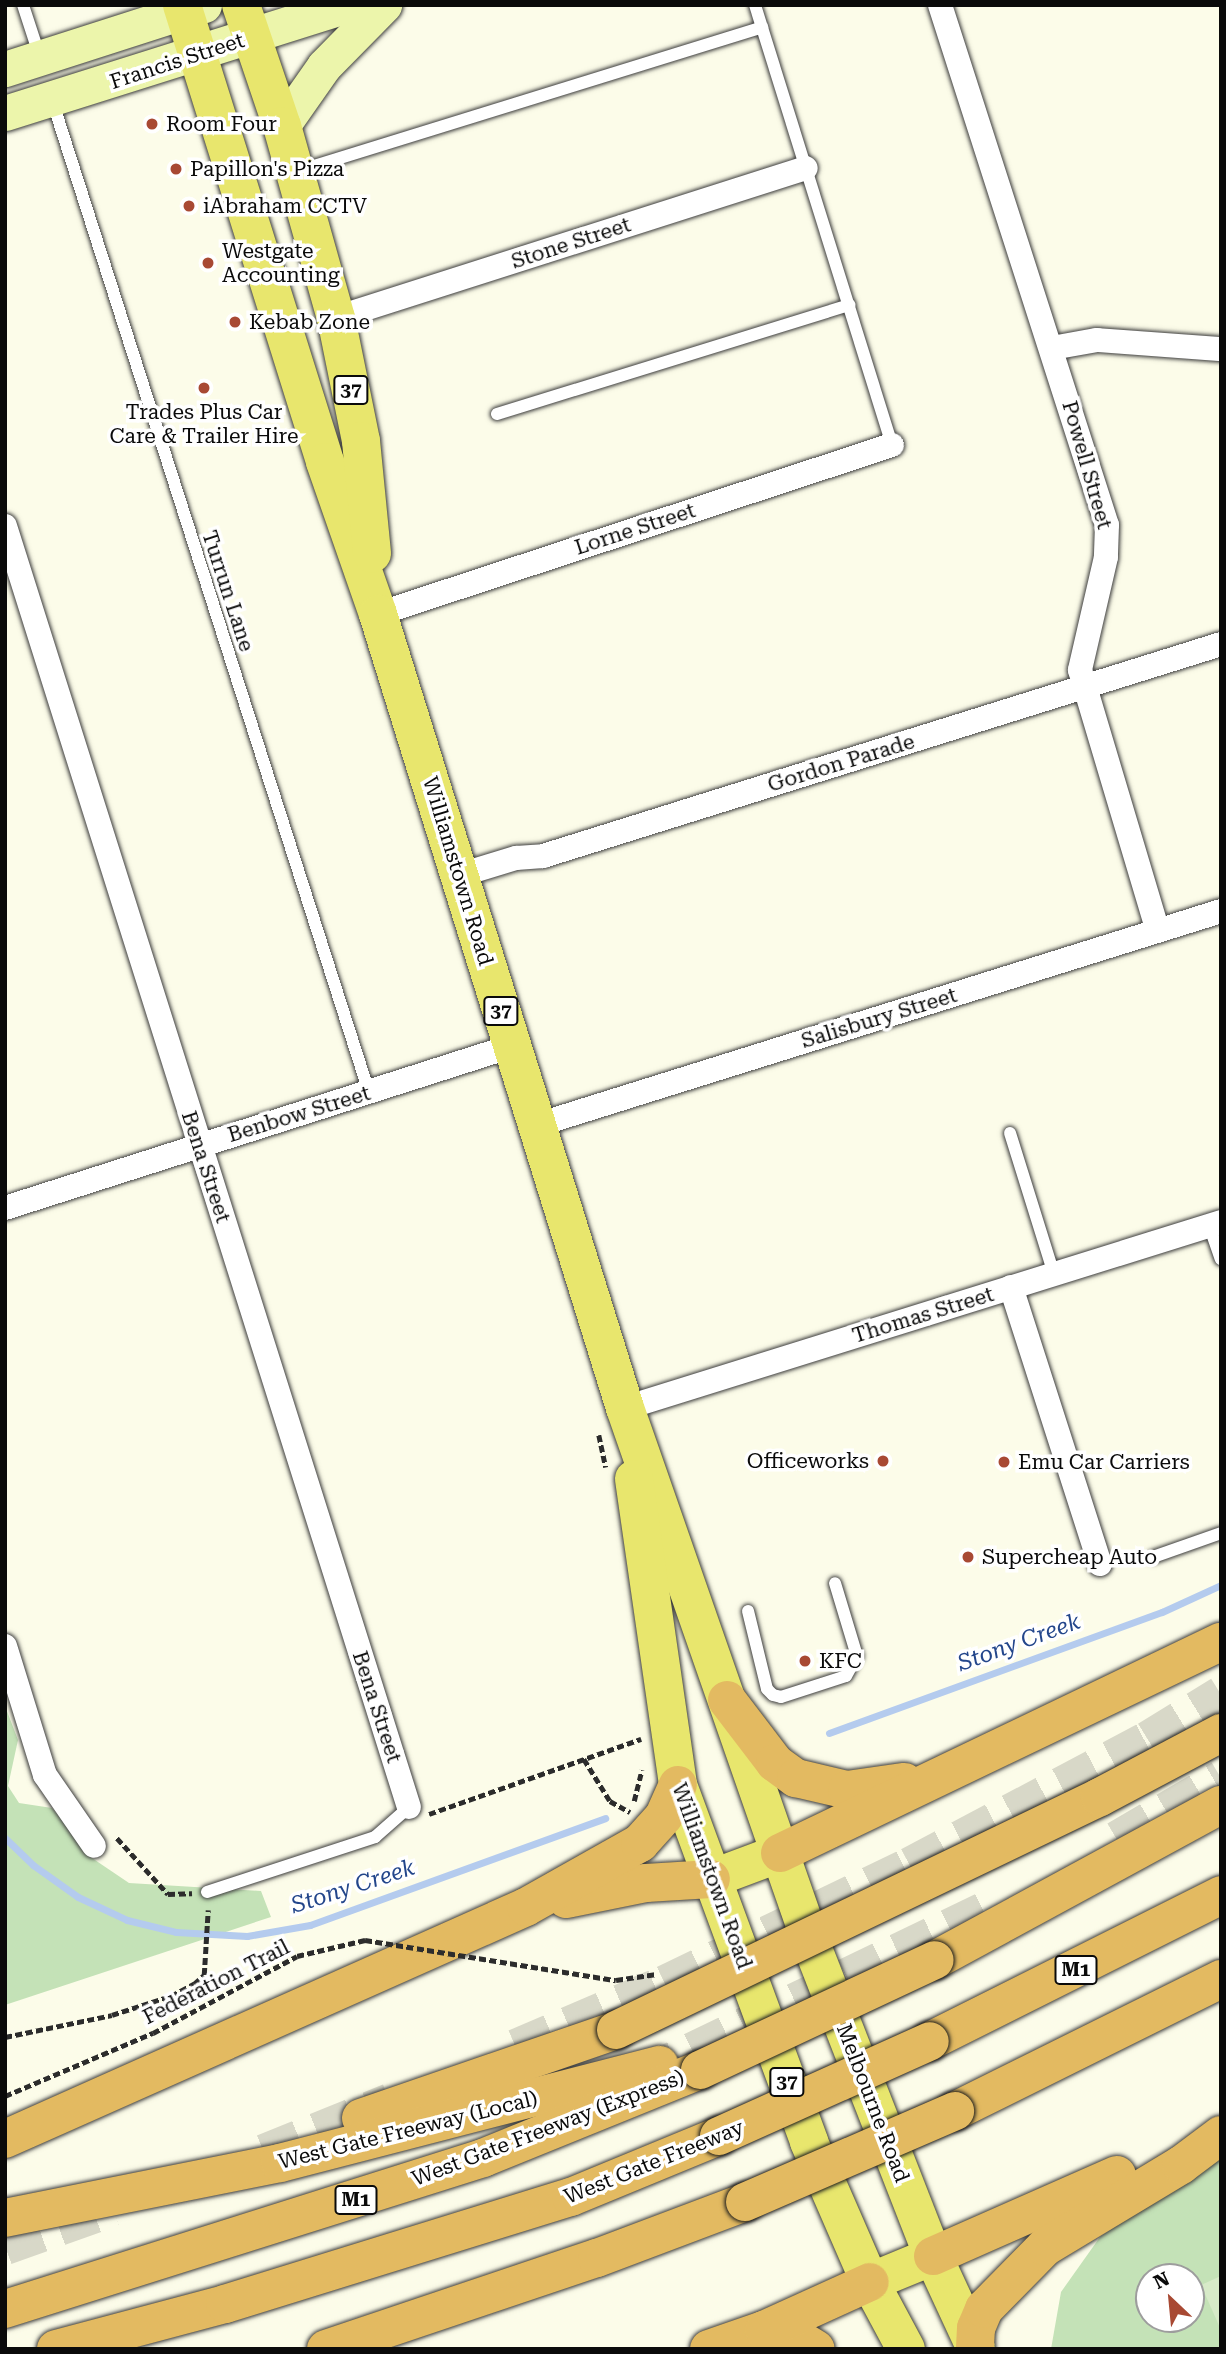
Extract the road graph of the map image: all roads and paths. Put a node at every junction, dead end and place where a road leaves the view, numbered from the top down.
1 (23, 5) edge
2 (348, 5) edge
3 (384, 5) edge
4 (755, 5) edge
5 (940, 5) edge
6 (190, 7) edge
7 (246, 21) edge
8 (762, 27) junction
9 (197, 54) junction
10 (40, 57) junction
11 (5, 69) edge
12 (52, 100) junction
13 (5, 113) edge
14 (282, 126) junction
15 (806, 168) junction
16 (296, 172) junction
17 (850, 305) junction
18 (337, 318) junction
19 (1052, 348) junction
20 (1221, 348) edge
21 (497, 414) dead end
22 (892, 445) joint
23 (5, 526) edge
24 (378, 614) junction
25 (1221, 644) edge
26 (1083, 687) junction
27 (460, 875) junction
28 (1221, 911) edge
29 (1158, 930) junction
30 (512, 1046) junction
31 (369, 1092) junction
32 (537, 1125) junction
33 (1010, 1133) dead end
34 (199, 1146) junction
35 (5, 1208) edge
36 (1215, 1223) edge
37 (1221, 1259) edge
38 (1054, 1273) junction
39 (1011, 1287) junction
40 (625, 1408) junction
41 (1221, 1533) edge
42 (1153, 1557) dead end
43 (1100, 1564) dead end
44 (835, 1583) dead end
45 (748, 1611) dead end
46 (1221, 1642) edge
47 (5, 1646) edge
48 (727, 1700) junction
49 (1221, 1733) edge
50 (985, 1757) junction
51 (678, 1785) junction
52 (1221, 1805) edge
53 (409, 1807) junction
54 (630, 1812) dead end
55 (94, 1846) joint
56 (780, 1853) junction
57 (711, 1879) junction
58 (208, 1894) junction
59 (1221, 1895) edge
60 (526, 1907) junction
61 (1221, 1979) edge
62 (616, 1980) dead end
63 (5, 2037) edge
64 (699, 2063) junction
65 (5, 2096) edge
66 (1221, 2119) edge
67 (1221, 2135) edge
68 (5, 2139) edge
69 (5, 2218) edge
70 (933, 2256) junction
71 (870, 2282) junction
72 (5, 2309) edge
73 (764, 2330) junction
74 (976, 2348) edge
75 (56, 2349) edge
76 (326, 2349) edge
77 (709, 2349) edge
78 (816, 2349) edge
79 (906, 2349) edge

1 - 10 lane
2 - 7 main road, Francis Street
3 - 14 main road
4 - 8 lane
5 - 19 street, Powell Street
6 - 9 main road, Williamstown Road / 37
6 - 10 main road
7 - 9 main road, Francis Street
7 - 14 main road, Williamstown Road / 37
8 - 15 lane
8 - 16 lane
9 - 12 main road, Francis Street
9 - 24 main road, Williamstown Road / 37
10 - 11 main road
12 - 13 main road, Francis Street
12 - 31 lane, Turrun Lane
14 - 16 main road, Williamstown Road / 37
15 - 17 lane
15 - 18 street, Stone Street
16 - 18 main road, Williamstown Road / 37
17 - 21 lane
17 - 22 lane
18 - 24 main road, Williamstown Road / 37
19 - 20 street
19 - 26 street, Powell Street
22 - 24 street, Lorne Street
23 - 34 street, Bena Street
24 - 27 main road, Williamstown Road / 37
25 - 26 street, Gordon Parade
26 - 27 street, Gordon Parade
26 - 29 street, Powell Street
27 - 30 main road, Williamstown Road / 37
28 - 29 street, Salisbury Street
29 - 32 street, Salisbury Street
30 - 31 street, Benbow Street
30 - 32 main road, Williamstown Road / 37
31 - 34 street, Benbow Street
32 - 40 main road, Williamstown Road / 37
33 - 38 lane
34 - 35 street, Benbow Street
34 - 53 street, Bena Street
36 - 37 lane
36 - 38 street, Thomas Street
38 - 39 street, Thomas Street
39 - 40 street, Thomas Street
39 - 43 street
40 - 48 main road, Williamstown Road / 37
40 - 51 main road, Williamstown Road / 37
41 - 42 lane
44 - 45 lane
46 - 50 highway
47 - 55 street
48 - 50 highway
48 - 56 main road, Williamstown Road / 37
49 - 69 highway, bridge
50 - 56 highway
51 - 57 main road, Williamstown Road / 37
51 - 60 highway
52 - 64 highway, West Gate Freeway (Local) / M1, bridge
53 - 54 path
53 - 58 lane
55 - 58 path
56 - 57 main road
56 - 70 main road, Melbourne Road / 37
57 - 60 highway
57 - 71 main road, Williamstown Road / 37
58 - 63 path
59 - 75 highway, West Gate Freeway / M1, bridge
60 - 68 highway
61 - 76 highway, bridge
62 - 65 path, Federation Trail, bridge
64 - 69 highway, West Gate Freeway (Local) / M1
64 - 72 highway, West Gate Freeway (Express) / M1
66 - 70 highway
67 - 74 highway
70 - 71 main road
70 - 74 main road, Melbourne Road / 37
71 - 73 highway
71 - 79 main road, 37
73 - 77 highway
73 - 78 highway

